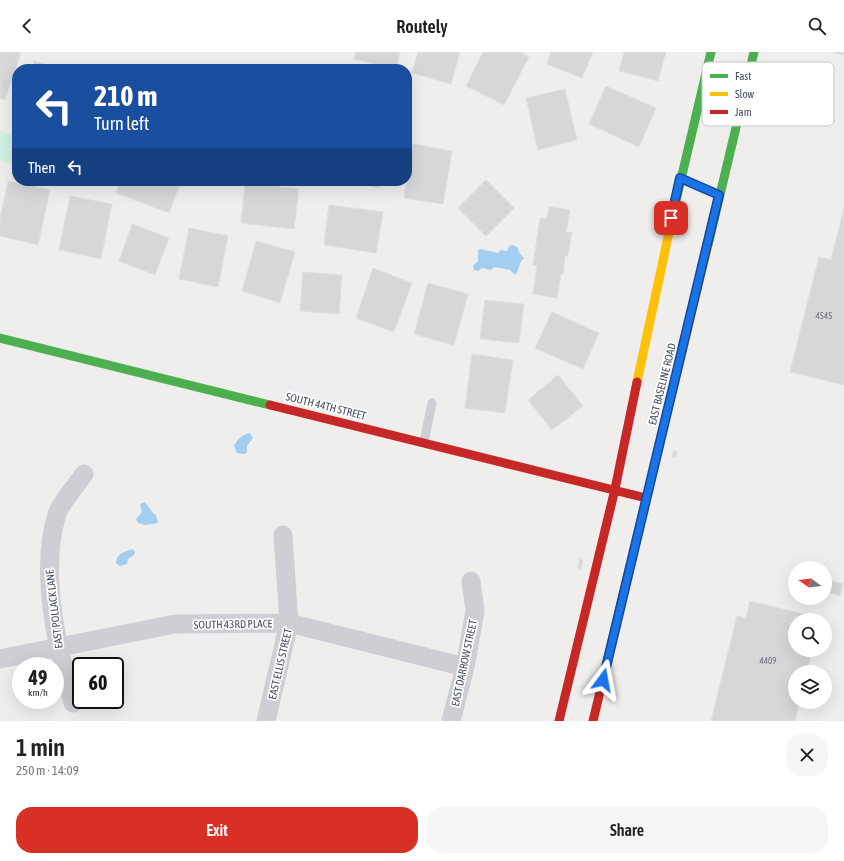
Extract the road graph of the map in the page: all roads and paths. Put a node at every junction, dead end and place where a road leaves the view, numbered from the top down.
1 (711, 52) edge
2 (754, 52) edge
3 (709, 62) edge
4 (752, 62) edge
5 (702, 89) edge
6 (736, 126) edge
7 (680, 178) junction
8 (719, 195) junction
9 (0, 338) edge
10 (432, 403) dead end
11 (424, 442) junction
12 (84, 474) dead end
13 (615, 489) junction
14 (646, 498) junction
15 (283, 534) dead end
16 (471, 581) dead end
17 (289, 623) junction
18 (58, 648) junction
19 (0, 659) edge
20 (465, 667) junction
21 (72, 699) edge
22 (266, 721) edge
23 (451, 721) edge
24 (559, 721) edge
25 (593, 721) edge

1 - 3 main road, EAST BASELINE ROAD
2 - 4 main road, EAST BASELINE ROAD
5 - 7 main road, EAST BASELINE ROAD
6 - 8 main road, EAST BASELINE ROAD
7 - 8 main road
7 - 13 main road, EAST BASELINE ROAD
8 - 14 main road, EAST BASELINE ROAD
9 - 11 main road, SOUTH 44TH STREET
10 - 11 lane
11 - 13 main road, SOUTH 44TH STREET
12 - 18 street, EAST POLLACK LANE
13 - 14 main road, SOUTH 44TH STREET
13 - 24 main road, EAST BASELINE ROAD
14 - 25 main road, EAST BASELINE ROAD
15 - 17 street, EAST ELLIS STREET
16 - 20 street, EAST DARROW STREET
17 - 18 street, SOUTH 43RD PLACE
17 - 20 street, SOUTH 43RD PLACE
17 - 22 street, EAST ELLIS STREET
18 - 19 street, SOUTH 43RD PLACE
18 - 21 street, EAST POLLACK LANE
20 - 23 street, EAST DARROW STREET

